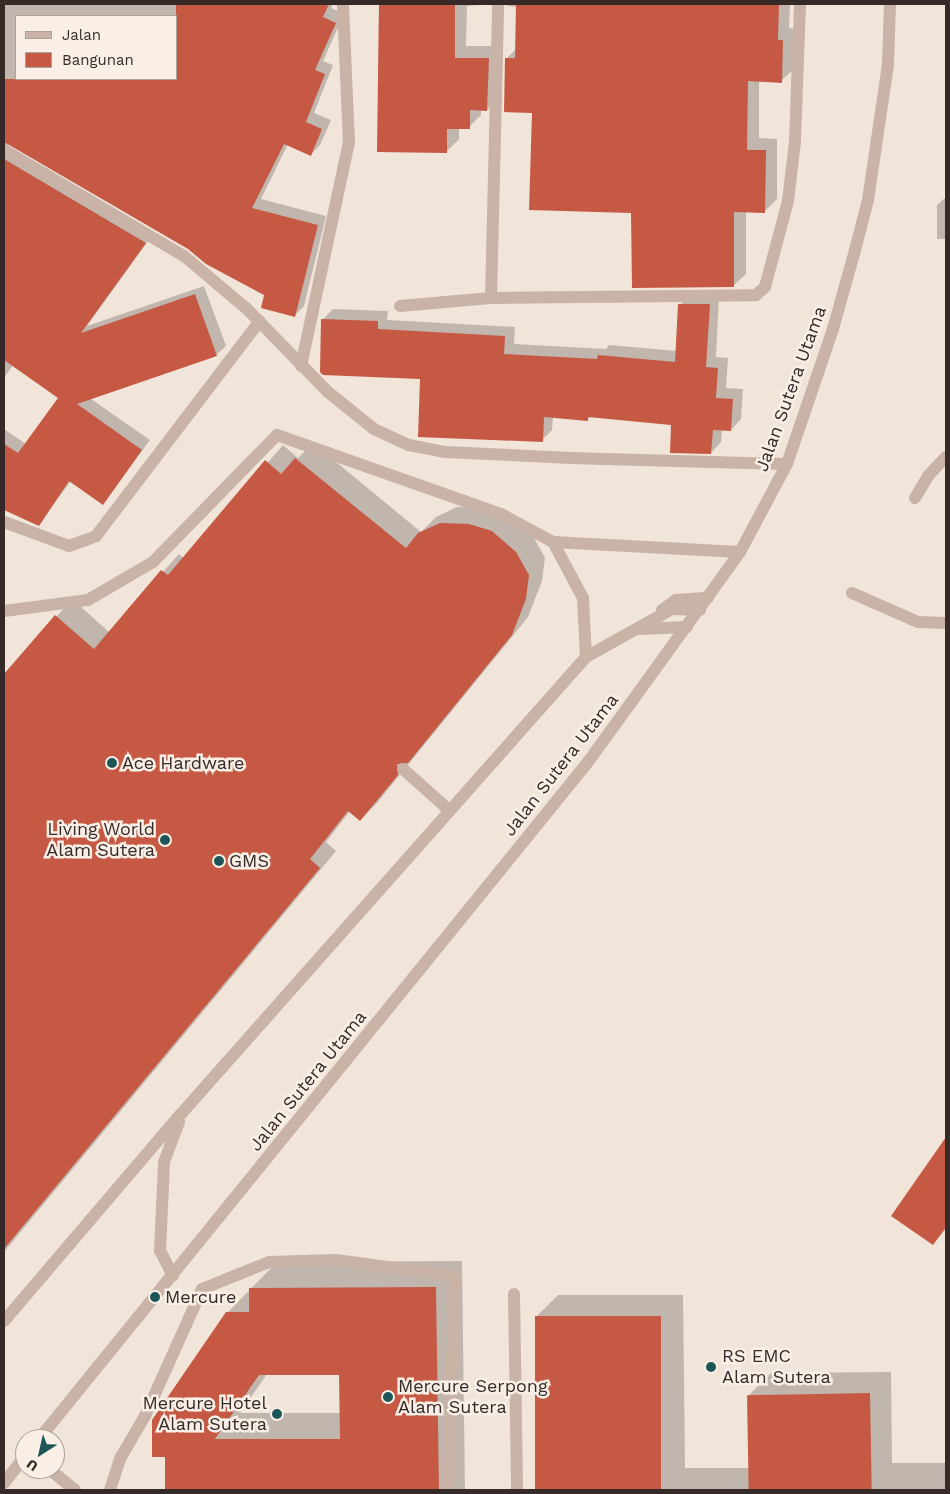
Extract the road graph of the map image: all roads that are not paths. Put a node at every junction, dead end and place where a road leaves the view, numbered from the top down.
1 (343, 4) edge
2 (498, 4) edge
3 (800, 4) edge
4 (890, 4) edge
5 (4, 150) edge
6 (491, 298) junction
7 (400, 306) dead end
8 (260, 321) junction
9 (301, 366) junction
10 (946, 457) edge
11 (787, 464) junction
12 (915, 498) dead end
13 (4, 522) edge
14 (553, 542) junction
15 (740, 552) junction
16 (852, 593) dead end
17 (708, 598) junction
18 (4, 611) edge
19 (694, 618) junction
20 (946, 623) edge
21 (639, 629) junction
22 (586, 657) junction
23 (403, 769) dead end
24 (449, 810) junction
25 (182, 1114) junction
26 (173, 1276) junction
27 (514, 1294) dead end
28 (4, 1321) edge
29 (47, 1429) edge
30 (15, 1469) edge
31 (61, 1479) edge
32 (4, 1483) edge
33 (75, 1490) edge
34 (110, 1490) edge
35 (448, 1490) edge
36 (517, 1490) edge

1 - 9 street
2 - 6 street
3 - 6 street
4 - 11 street, Jalan Sutera Utama
5 - 8 street
6 - 7 street
8 - 9 street
8 - 13 street
9 - 11 street
10 - 12 street
11 - 15 street, Jalan Sutera Utama
14 - 15 street
14 - 18 street
14 - 22 street
15 - 17 street, Jalan Sutera Utama
16 - 20 street
17 - 19 street, Jalan Sutera Utama
17 - 21 street
19 - 21 street
19 - 21 street
19 - 26 street, Jalan Sutera Utama
21 - 22 street
22 - 24 street
23 - 24 street
24 - 25 street
25 - 26 street
25 - 28 street
26 - 29 street, Jalan Sutera Utama
27 - 36 street
30 - 32 street
31 - 33 street
34 - 35 street

